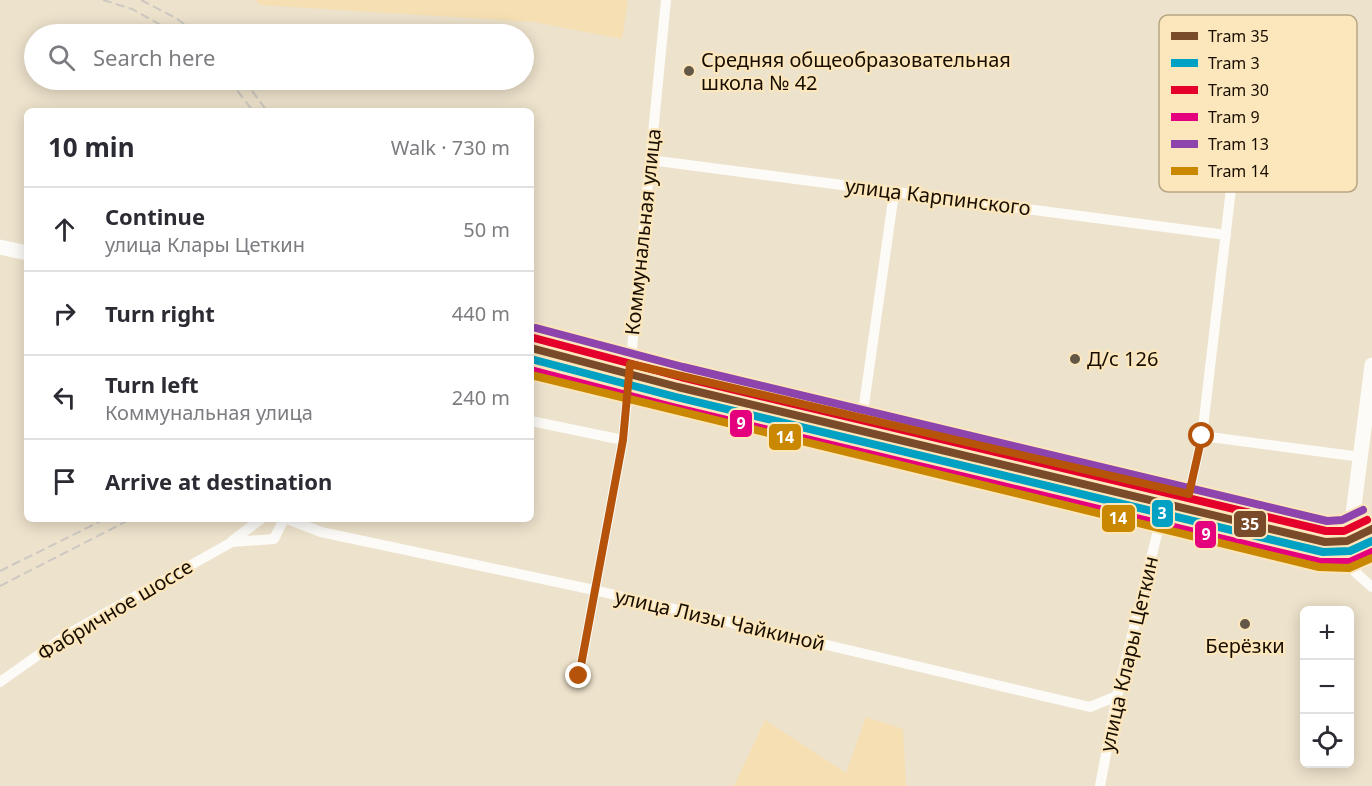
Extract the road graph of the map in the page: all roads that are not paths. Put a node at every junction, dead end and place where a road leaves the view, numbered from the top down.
1 (666, 0) edge
2 (650, 160) junction
3 (1231, 192) edge
4 (894, 193) junction
5 (1226, 235) junction
6 (0, 247) edge
7 (24, 253) edge
8 (630, 364) junction
9 (1372, 365) edge
10 (534, 374) edge
11 (627, 396) junction
12 (862, 419) junction
13 (534, 422) edge
14 (1202, 436) junction
15 (623, 440) junction
16 (1361, 458) junction
17 (1189, 494) junction
18 (257, 522) edge
19 (283, 522) edge
20 (293, 522) edge
21 (1160, 522) junction
22 (1351, 530) junction
23 (231, 542) junction
24 (1372, 555) edge
25 (1339, 561) junction
26 (1355, 564) junction
27 (1372, 587) edge
28 (594, 590) junction
29 (579, 676) dead end
30 (0, 682) edge
31 (1117, 696) junction
32 (1100, 786) edge

1 - 2 street, Коммунальная улица
2 - 4 street, улица Карпинского
2 - 8 street, Коммунальная улица
3 - 5 street
4 - 5 street, улица Карпинского
4 - 12 street
5 - 14 street
6 - 7 main road
8 - 11 street, Коммунальная улица
8 - 12 street
9 - 16 main road
10 - 11 main road
11 - 15 street, Коммунальная улица
11 - 21 main road
12 - 17 street
13 - 15 street
14 - 16 street
14 - 17 street
15 - 28 street, Коммунальная улица
16 - 22 main road
17 - 22 street
18 - 23 street, Фабричное шоссе
19 - 23 street, Фабричное шоссе
20 - 28 street, улица Лизы Чайкиной
21 - 25 main road
21 - 31 street, улица Клары Цеткин
22 - 25 main road
23 - 30 street, Фабричное шоссе
24 - 26 main road
25 - 26 main road
26 - 27 street
28 - 29 street, Коммунальная улица
28 - 31 street, улица Лизы Чайкиной
31 - 32 street, улица Клары Цеткин

